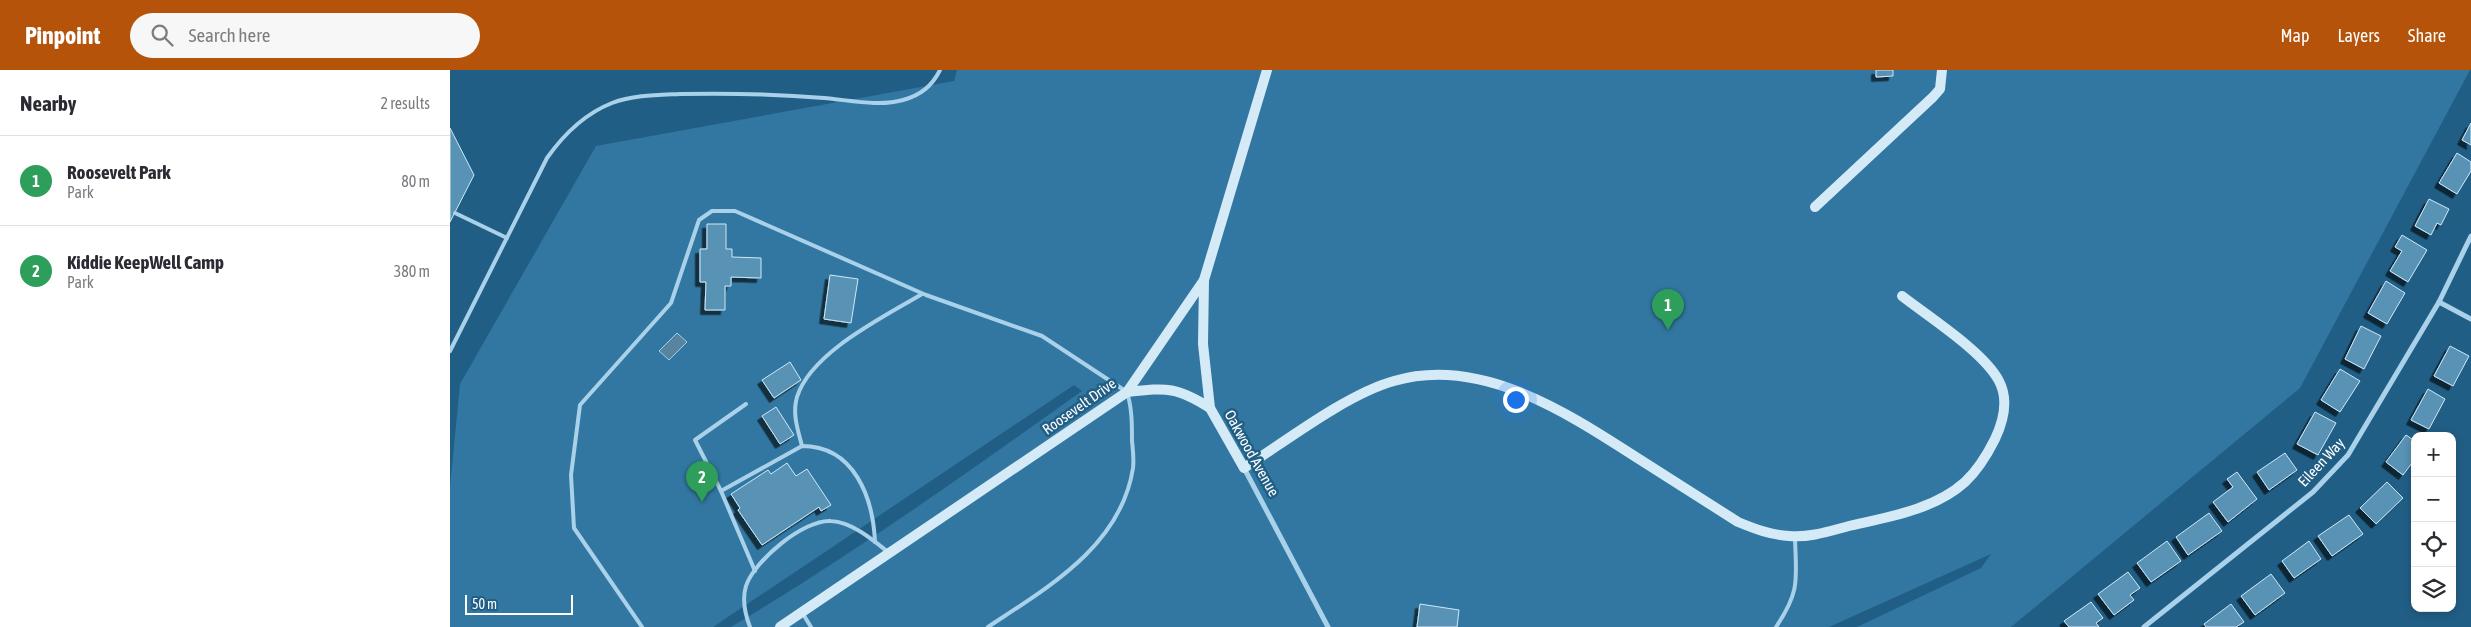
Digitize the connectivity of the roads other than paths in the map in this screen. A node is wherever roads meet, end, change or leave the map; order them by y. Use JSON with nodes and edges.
{"nodes":[{"id":1,"x":940,"y":70,"type":"edge"},
{"id":2,"x":1267,"y":70,"type":"edge"},
{"id":3,"x":1942,"y":70,"type":"edge"},
{"id":4,"x":1815,"y":207,"type":"dead end"},
{"id":5,"x":455,"y":213,"type":"dead end"},
{"id":6,"x":2471,"y":236,"type":"edge"},
{"id":7,"x":507,"y":238,"type":"junction"},
{"id":8,"x":1204,"y":280,"type":"junction"},
{"id":9,"x":922,"y":294,"type":"junction"},
{"id":10,"x":1902,"y":296,"type":"dead end"},
{"id":11,"x":2439,"y":302,"type":"junction"},
{"id":12,"x":2471,"y":319,"type":"edge"},
{"id":13,"x":450,"y":350,"type":"edge"},
{"id":14,"x":1127,"y":392,"type":"junction"},
{"id":15,"x":746,"y":404,"type":"dead end"},
{"id":16,"x":1210,"y":408,"type":"junction"},
{"id":17,"x":802,"y":446,"type":"junction"},
{"id":18,"x":1244,"y":468,"type":"junction"},
{"id":19,"x":721,"y":491,"type":"junction"},
{"id":20,"x":1795,"y":536,"type":"junction"},
{"id":21,"x":875,"y":542,"type":"junction"},
{"id":22,"x":890,"y":554,"type":"junction"},
{"id":23,"x":755,"y":571,"type":"junction"},
{"id":24,"x":802,"y":613,"type":"junction"},
{"id":25,"x":642,"y":627,"type":"edge"},
{"id":26,"x":750,"y":627,"type":"edge"},
{"id":27,"x":780,"y":627,"type":"edge"},
{"id":28,"x":811,"y":627,"type":"edge"},
{"id":29,"x":988,"y":627,"type":"edge"},
{"id":30,"x":1328,"y":627,"type":"edge"},
{"id":31,"x":1776,"y":627,"type":"edge"},
{"id":32,"x":2144,"y":627,"type":"edge"}],
"edges":[{"from":1,"to":7,"type":"lane"},
{"from":2,"to":8,"type":"street","name":"Roosevelt Drive"},
{"from":3,"to":4,"type":"street"},
{"from":5,"to":7,"type":"lane"},
{"from":6,"to":11,"type":"street","name":"Eileen Way"},
{"from":7,"to":13,"type":"lane"},
{"from":8,"to":14,"type":"street","name":"Roosevelt Drive"},
{"from":8,"to":16,"type":"street","name":"Oakwood Avenue"},
{"from":9,"to":14,"type":"lane"},
{"from":9,"to":17,"type":"lane"},
{"from":9,"to":25,"type":"lane"},
{"from":10,"to":20,"type":"street"},
{"from":11,"to":12,"type":"street"},
{"from":11,"to":32,"type":"street","name":"Eileen Way"},
{"from":14,"to":16,"type":"street"},
{"from":14,"to":22,"type":"street","name":"Roosevelt Drive"},
{"from":14,"to":29,"type":"lane"},
{"from":15,"to":19,"type":"lane"},
{"from":16,"to":18,"type":"street","name":"Oakwood Avenue"},
{"from":17,"to":19,"type":"lane"},
{"from":17,"to":21,"type":"lane"},
{"from":18,"to":20,"type":"street"},
{"from":18,"to":30,"type":"street","name":"Oakwood Avenue"},
{"from":19,"to":23,"type":"lane"},
{"from":20,"to":31,"type":"lane"},
{"from":21,"to":22,"type":"lane"},
{"from":21,"to":23,"type":"lane"},
{"from":22,"to":24,"type":"street","name":"Roosevelt Drive"},
{"from":23,"to":26,"type":"lane"},
{"from":24,"to":27,"type":"street","name":"Roosevelt Drive"},
{"from":24,"to":28,"type":"lane"}]}
